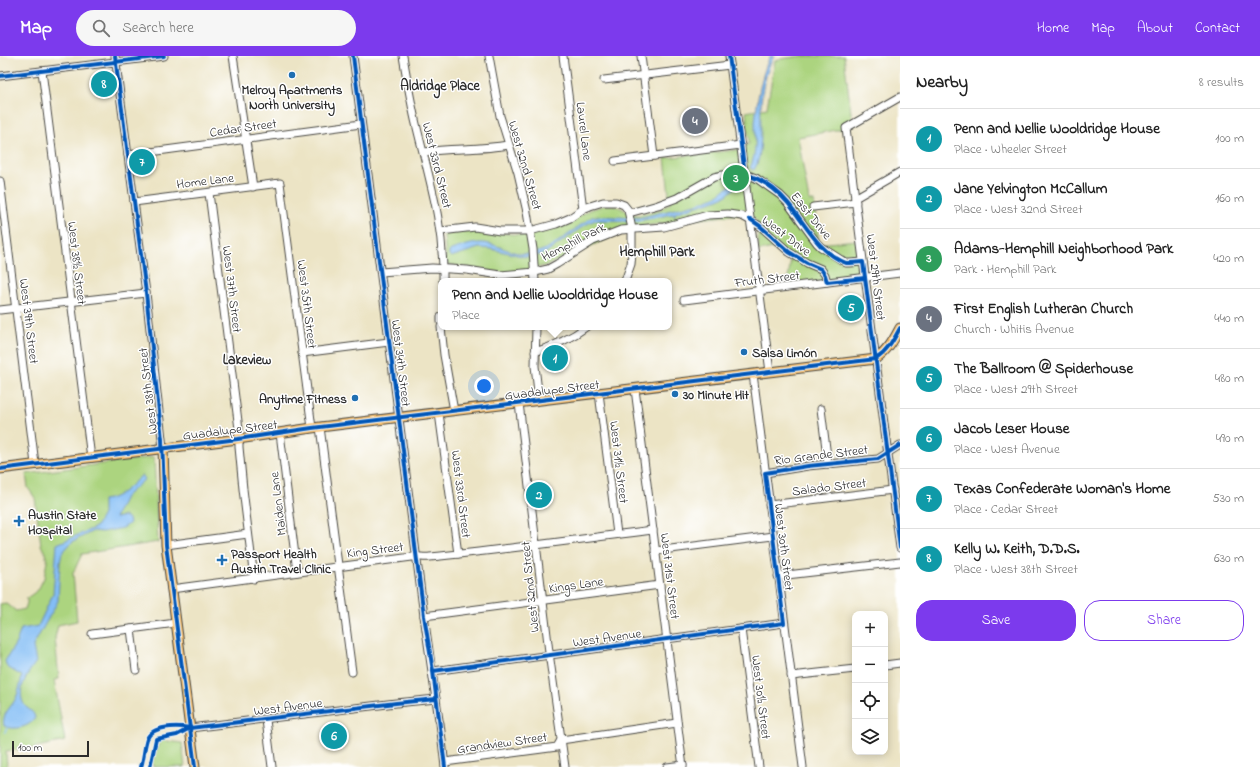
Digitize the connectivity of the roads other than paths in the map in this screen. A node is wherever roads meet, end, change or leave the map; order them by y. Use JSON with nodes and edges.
{"nodes":[{"id":1,"x":164,"y":56,"type":"edge"},
{"id":2,"x":233,"y":56,"type":"edge"},
{"id":3,"x":353,"y":56,"type":"edge"},
{"id":4,"x":403,"y":56,"type":"edge"},
{"id":5,"x":489,"y":56,"type":"edge"},
{"id":6,"x":563,"y":56,"type":"edge"},
{"id":7,"x":641,"y":56,"type":"edge"},
{"id":8,"x":729,"y":56,"type":"edge"},
{"id":9,"x":116,"y":59,"type":"edge"},
{"id":10,"x":730,"y":65,"type":"junction"},
{"id":11,"x":42,"y":71,"type":"junction"},
{"id":12,"x":0,"y":76,"type":"edge"},
{"id":13,"x":644,"y":76,"type":"junction"},
{"id":14,"x":604,"y":80,"type":"dead end"},
{"id":15,"x":900,"y":98,"type":"edge"},
{"id":16,"x":362,"y":124,"type":"junction"},
{"id":17,"x":246,"y":139,"type":"junction"},
{"id":18,"x":508,"y":145,"type":"junction"},
{"id":19,"x":741,"y":145,"type":"junction"},
{"id":20,"x":424,"y":152,"type":"junction"},
{"id":21,"x":128,"y":155,"type":"junction"},
{"id":22,"x":654,"y":156,"type":"junction"},
{"id":23,"x":615,"y":161,"type":"dead end"},
{"id":24,"x":900,"y":172,"type":"edge"},
{"id":25,"x":744,"y":174,"type":"junction"},
{"id":26,"x":0,"y":181,"type":"edge"},
{"id":27,"x":280,"y":183,"type":"joint"},
{"id":28,"x":253,"y":187,"type":"junction"},
{"id":29,"x":209,"y":192,"type":"junction"},
{"id":30,"x":856,"y":200,"type":"junction"},
{"id":31,"x":134,"y":202,"type":"junction"},
{"id":32,"x":813,"y":207,"type":"dead end"},
{"id":33,"x":583,"y":209,"type":"junction"},
{"id":34,"x":750,"y":219,"type":"junction"},
{"id":35,"x":631,"y":220,"type":"junction"},
{"id":36,"x":3,"y":231,"type":"edge"},
{"id":37,"x":441,"y":231,"type":"junction"},
{"id":38,"x":530,"y":231,"type":"junction"},
{"id":39,"x":863,"y":262,"type":"junction"},
{"id":40,"x":443,"y":268,"type":"junction"},
{"id":41,"x":381,"y":272,"type":"junction"},
{"id":42,"x":535,"y":272,"type":"junction"},
{"id":43,"x":900,"y":273,"type":"edge"},
{"id":44,"x":443,"y":278,"type":"edge"},
{"id":45,"x":535,"y":278,"type":"edge"},
{"id":46,"x":626,"y":278,"type":"edge"},
{"id":47,"x":865,"y":278,"type":"junction"},
{"id":48,"x":827,"y":282,"type":"junction"},
{"id":49,"x":760,"y":291,"type":"junction"},
{"id":50,"x":146,"y":293,"type":"junction"},
{"id":51,"x":684,"y":300,"type":"dead end"},
{"id":52,"x":71,"y":302,"type":"junction"},
{"id":53,"x":16,"y":308,"type":"junction"},
{"id":54,"x":0,"y":310,"type":"edge"},
{"id":55,"x":900,"y":328,"type":"edge"},
{"id":56,"x":441,"y":330,"type":"edge"},
{"id":57,"x":536,"y":330,"type":"edge"},
{"id":58,"x":582,"y":330,"type":"edge"},
{"id":59,"x":389,"y":342,"type":"junction"},
{"id":60,"x":302,"y":352,"type":"junction"},
{"id":61,"x":535,"y":352,"type":"junction"},
{"id":62,"x":876,"y":359,"type":"junction"},
{"id":63,"x":770,"y":372,"type":"junction"},
{"id":64,"x":753,"y":374,"type":"junction"},
{"id":65,"x":635,"y":389,"type":"junction"},
{"id":66,"x":599,"y":393,"type":"junction"},
{"id":67,"x":539,"y":400,"type":"junction"},
{"id":68,"x":519,"y":403,"type":"junction"},
{"id":69,"x":821,"y":409,"type":"dead end"},
{"id":70,"x":454,"y":411,"type":"junction"},
{"id":71,"x":439,"y":413,"type":"junction"},
{"id":72,"x":399,"y":418,"type":"junction"},
{"id":73,"x":316,"y":428,"type":"junction"},
{"id":74,"x":280,"y":433,"type":"junction"},
{"id":75,"x":886,"y":434,"type":"junction"},
{"id":76,"x":238,"y":439,"type":"junction"},
{"id":77,"x":900,"y":444,"type":"edge"},
{"id":78,"x":163,"y":448,"type":"junction"},
{"id":79,"x":888,"y":454,"type":"junction"},
{"id":80,"x":91,"y":458,"type":"junction"},
{"id":81,"x":35,"y":464,"type":"junction"},
{"id":82,"x":828,"y":464,"type":"junction"},
{"id":83,"x":0,"y":469,"type":"edge"},
{"id":84,"x":765,"y":473,"type":"junction"},
{"id":85,"x":893,"y":490,"type":"junction"},
{"id":86,"x":769,"y":505,"type":"junction"},
{"id":87,"x":653,"y":530,"type":"junction"},
{"id":88,"x":248,"y":534,"type":"junction"},
{"id":89,"x":618,"y":534,"type":"junction"},
{"id":90,"x":773,"y":536,"type":"junction"},
{"id":91,"x":899,"y":537,"type":"edge"},
{"id":92,"x":166,"y":545,"type":"junction"},
{"id":93,"x":537,"y":545,"type":"junction"},
{"id":94,"x":900,"y":548,"type":"edge"},
{"id":95,"x":655,"y":551,"type":"junction"},
{"id":96,"x":458,"y":554,"type":"junction"},
{"id":97,"x":417,"y":556,"type":"junction"},
{"id":98,"x":900,"y":562,"type":"edge"},
{"id":99,"x":337,"y":566,"type":"junction"},
{"id":100,"x":297,"y":572,"type":"junction"},
{"id":101,"x":778,"y":576,"type":"junction"},
{"id":102,"x":254,"y":579,"type":"junction"},
{"id":103,"x":660,"y":585,"type":"junction"},
{"id":104,"x":171,"y":589,"type":"junction"},
{"id":105,"x":543,"y":600,"type":"junction"},
{"id":106,"x":424,"y":616,"type":"junction"},
{"id":107,"x":176,"y":623,"type":"junction"},
{"id":108,"x":784,"y":623,"type":"junction"},
{"id":109,"x":130,"y":629,"type":"junction"},
{"id":110,"x":741,"y":629,"type":"junction"},
{"id":111,"x":92,"y":634,"type":"dead end"},
{"id":112,"x":666,"y":638,"type":"junction"},
{"id":113,"x":549,"y":655,"type":"junction"},
{"id":114,"x":900,"y":663,"type":"edge"},
{"id":115,"x":888,"y":665,"type":"edge"},
{"id":116,"x":852,"y":669,"type":"edge"},
{"id":117,"x":136,"y":670,"type":"dead end"},
{"id":118,"x":433,"y":671,"type":"junction"},
{"id":119,"x":352,"y":672,"type":"dead end"},
{"id":120,"x":791,"y":676,"type":"junction"},
{"id":121,"x":436,"y":699,"type":"junction"},
{"id":122,"x":266,"y":720,"type":"junction"},
{"id":123,"x":677,"y":723,"type":"junction"},
{"id":124,"x":190,"y":728,"type":"junction"},
{"id":125,"x":561,"y":740,"type":"junction"},
{"id":126,"x":445,"y":765,"type":"edge"},
{"id":127,"x":683,"y":766,"type":"edge"},
{"id":128,"x":194,"y":767,"type":"edge"},
{"id":129,"x":272,"y":767,"type":"edge"},
{"id":130,"x":565,"y":767,"type":"edge"},
{"id":131,"x":667,"y":767,"type":"edge"},
{"id":132,"x":758,"y":767,"type":"edge"},
{"id":133,"x":803,"y":767,"type":"edge"}],
"edges":[{"from":1,"to":9,"type":"street"},
{"from":2,"to":17,"type":"street"},
{"from":3,"to":16,"type":"street","name":"West 34th Street"},
{"from":4,"to":20,"type":"street","name":"West 33rd Street"},
{"from":5,"to":18,"type":"street","name":"West 32nd Street"},
{"from":6,"to":33,"type":"street","name":"Laurel Lane"},
{"from":7,"to":13,"type":"street"},
{"from":8,"to":10,"type":"street"},
{"from":9,"to":11,"type":"street"},
{"from":9,"to":21,"type":"street","name":"West 38th Street"},
{"from":10,"to":13,"type":"street"},
{"from":10,"to":19,"type":"street"},
{"from":11,"to":12,"type":"street"},
{"from":11,"to":52,"type":"street","name":"West 38½ Street"},
{"from":13,"to":14,"type":"street"},
{"from":13,"to":22,"type":"street"},
{"from":15,"to":30,"type":"street","name":"West 29th Street"},
{"from":16,"to":17,"type":"street","name":"Cedar Street"},
{"from":16,"to":41,"type":"street","name":"West 34th Street"},
{"from":17,"to":21,"type":"street","name":"Cedar Street"},
{"from":17,"to":28,"type":"street"},
{"from":18,"to":20,"type":"street"},
{"from":18,"to":38,"type":"street","name":"West 32nd Street"},
{"from":19,"to":22,"type":"street"},
{"from":19,"to":25,"type":"street"},
{"from":20,"to":37,"type":"street","name":"West 33rd Street"},
{"from":21,"to":31,"type":"street","name":"West 38th Street"},
{"from":22,"to":23,"type":"street"},
{"from":24,"to":30,"type":"street"},
{"from":25,"to":34,"type":"street"},
{"from":25,"to":35,"type":"street","name":"Hemphill Park"},
{"from":25,"to":39,"type":"street","name":"East Drive"},
{"from":26,"to":36,"type":"street","name":"West 39th Street"},
{"from":27,"to":28,"type":"street","name":"Home Lane"},
{"from":27,"to":60,"type":"street","name":"West 35th Street"},
{"from":28,"to":29,"type":"street","name":"Home Lane"},
{"from":29,"to":31,"type":"street","name":"Home Lane"},
{"from":29,"to":76,"type":"street","name":"West 37th Street"},
{"from":30,"to":32,"type":"street"},
{"from":30,"to":39,"type":"street","name":"West 29th Street"},
{"from":31,"to":50,"type":"street","name":"West 38th Street"},
{"from":33,"to":35,"type":"street","name":"Hemphill Park"},
{"from":33,"to":38,"type":"street","name":"Hemphill Park"},
{"from":34,"to":35,"type":"street","name":"Hemphill Park"},
{"from":34,"to":48,"type":"street","name":"West Drive"},
{"from":34,"to":49,"type":"street"},
{"from":35,"to":42,"type":"street","name":"Hemphill Park"},
{"from":35,"to":46,"type":"street"},
{"from":36,"to":53,"type":"street","name":"West 39th Street"},
{"from":37,"to":38,"type":"street","name":"Hemphill Park"},
{"from":37,"to":40,"type":"street","name":"West 33rd Street"},
{"from":38,"to":42,"type":"street","name":"West 32nd Street"},
{"from":39,"to":47,"type":"street","name":"West 29th Street"},
{"from":40,"to":41,"type":"street","name":"Hemphill Park"},
{"from":40,"to":42,"type":"street","name":"Hemphill Park"},
{"from":40,"to":44,"type":"street","name":"West 33rd Street"},
{"from":41,"to":59,"type":"street","name":"West 34th Street"},
{"from":42,"to":45,"type":"street","name":"West 32nd Street"},
{"from":43,"to":47,"type":"street","name":"Fruth Street"},
{"from":47,"to":48,"type":"street","name":"Fruth Street"},
{"from":47,"to":62,"type":"street","name":"West 29th Street"},
{"from":48,"to":49,"type":"street","name":"Fruth Street"},
{"from":49,"to":51,"type":"street","name":"Fruth Street"},
{"from":49,"to":63,"type":"street"},
{"from":50,"to":52,"type":"street"},
{"from":50,"to":78,"type":"street","name":"West 38th Street"},
{"from":52,"to":53,"type":"street"},
{"from":52,"to":80,"type":"street","name":"West 38½ Street"},
{"from":53,"to":54,"type":"street"},
{"from":53,"to":81,"type":"street","name":"West 39th Street"},
{"from":55,"to":62,"type":"main road"},
{"from":56,"to":70,"type":"street"},
{"from":57,"to":61,"type":"street"},
{"from":58,"to":61,"type":"street"},
{"from":59,"to":60,"type":"street"},
{"from":59,"to":72,"type":"street","name":"West 34th Street"},
{"from":60,"to":73,"type":"street","name":"West 35th Street"},
{"from":61,"to":67,"type":"street"},
{"from":62,"to":63,"type":"main road","name":"Guadalupe Street"},
{"from":62,"to":75,"type":"street","name":"West 29th Street"},
{"from":63,"to":64,"type":"main road","name":"Guadalupe Street"},
{"from":64,"to":65,"type":"main road","name":"Guadalupe Street"},
{"from":64,"to":84,"type":"street","name":"West 30th Street"},
{"from":65,"to":66,"type":"main road","name":"Guadalupe Street"},
{"from":65,"to":87,"type":"street","name":"West 31st Street"},
{"from":66,"to":67,"type":"main road","name":"Guadalupe Street"},
{"from":66,"to":89,"type":"street","name":"West 31½ Street"},
{"from":67,"to":68,"type":"main road","name":"Guadalupe Street"},
{"from":68,"to":70,"type":"main road","name":"Guadalupe Street"},
{"from":68,"to":93,"type":"street","name":"West 32nd Street"},
{"from":69,"to":82,"type":"street"},
{"from":70,"to":71,"type":"main road","name":"Guadalupe Street"},
{"from":71,"to":72,"type":"main road","name":"Guadalupe Street"},
{"from":71,"to":96,"type":"street","name":"West 33rd Street"},
{"from":72,"to":73,"type":"main road","name":"Guadalupe Street"},
{"from":72,"to":97,"type":"street","name":"West 34th Street"},
{"from":73,"to":74,"type":"main road","name":"Guadalupe Street"},
{"from":73,"to":99,"type":"street","name":"West 35th Street"},
{"from":74,"to":76,"type":"main road","name":"Guadalupe Street"},
{"from":74,"to":100,"type":"street","name":"Maiden Lane"},
{"from":75,"to":77,"type":"street"},
{"from":75,"to":79,"type":"street","name":"West 29th Street"},
{"from":76,"to":78,"type":"main road","name":"Guadalupe Street"},
{"from":76,"to":88,"type":"street","name":"West 37th Street"},
{"from":77,"to":79,"type":"street","name":"Rio Grande Street"},
{"from":78,"to":80,"type":"main road","name":"Guadalupe Street"},
{"from":78,"to":92,"type":"main road","name":"West 38th Street"},
{"from":79,"to":82,"type":"street","name":"Rio Grande Street"},
{"from":79,"to":85,"type":"street","name":"West 29th Street"},
{"from":80,"to":81,"type":"main road","name":"Guadalupe Street"},
{"from":81,"to":83,"type":"main road","name":"Guadalupe Street"},
{"from":82,"to":84,"type":"street","name":"Rio Grande Street"},
{"from":84,"to":86,"type":"street","name":"West 30th Street"},
{"from":85,"to":86,"type":"street","name":"Salado Street"},
{"from":85,"to":91,"type":"street","name":"West 29th Street"},
{"from":86,"to":90,"type":"street","name":"West 30th Street"},
{"from":87,"to":89,"type":"street","name":"King Street"},
{"from":87,"to":95,"type":"street","name":"West 31st Street"},
{"from":88,"to":92,"type":"street"},
{"from":88,"to":102,"type":"street","name":"West 37th Street"},
{"from":89,"to":93,"type":"street","name":"King Street"},
{"from":90,"to":95,"type":"street"},
{"from":90,"to":101,"type":"street","name":"West 30th Street"},
{"from":91,"to":94,"type":"street","name":"West 29th Street"},
{"from":92,"to":104,"type":"main road","name":"West 38th Street"},
{"from":93,"to":96,"type":"street","name":"King Street"},
{"from":93,"to":105,"type":"street","name":"West 32nd Street"},
{"from":95,"to":103,"type":"street","name":"West 31st Street"},
{"from":96,"to":97,"type":"street","name":"King Street"},
{"from":97,"to":99,"type":"street","name":"King Street"},
{"from":97,"to":106,"type":"street","name":"West 34th Street"},
{"from":98,"to":101,"type":"street"},
{"from":99,"to":100,"type":"street","name":"King Street"},
{"from":99,"to":119,"type":"street","name":"West 35th Street"},
{"from":100,"to":102,"type":"street","name":"King Street"},
{"from":101,"to":108,"type":"street","name":"West 30th Street"},
{"from":102,"to":104,"type":"street","name":"King Street"},
{"from":103,"to":105,"type":"street","name":"Kings Lane"},
{"from":103,"to":112,"type":"street","name":"West 31st Street"},
{"from":104,"to":107,"type":"main road","name":"West 38th Street"},
{"from":105,"to":106,"type":"street","name":"Kings Lane"},
{"from":105,"to":113,"type":"street","name":"West 32nd Street"},
{"from":106,"to":118,"type":"street","name":"West 34th Street"},
{"from":107,"to":109,"type":"street"},
{"from":107,"to":124,"type":"main road","name":"West 38th Street"},
{"from":108,"to":110,"type":"street","name":"West Avenue"},
{"from":108,"to":120,"type":"street","name":"West 30th Street"},
{"from":109,"to":111,"type":"street"},
{"from":109,"to":117,"type":"street"},
{"from":110,"to":112,"type":"street","name":"West Avenue"},
{"from":110,"to":132,"type":"street","name":"West 30½ Street"},
{"from":112,"to":113,"type":"street","name":"West Avenue"},
{"from":112,"to":123,"type":"street","name":"West 31st Street"},
{"from":113,"to":118,"type":"street","name":"West Avenue"},
{"from":113,"to":125,"type":"street","name":"West 32nd Street"},
{"from":114,"to":115,"type":"street"},
{"from":116,"to":120,"type":"street"},
{"from":118,"to":121,"type":"street","name":"West 34th Street"},
{"from":120,"to":133,"type":"street","name":"West 30th Street"},
{"from":121,"to":122,"type":"street","name":"West Avenue"},
{"from":121,"to":126,"type":"street","name":"West 34th Street"},
{"from":122,"to":124,"type":"street","name":"West Avenue"},
{"from":122,"to":129,"type":"street"},
{"from":123,"to":125,"type":"street","name":"Grandview Street"},
{"from":123,"to":127,"type":"street","name":"West 31st Street"},
{"from":124,"to":128,"type":"main road","name":"West 38th Street"},
{"from":125,"to":126,"type":"street","name":"Grandview Street"},
{"from":125,"to":130,"type":"street","name":"West 32nd Street"},
{"from":127,"to":131,"type":"street"}]}
